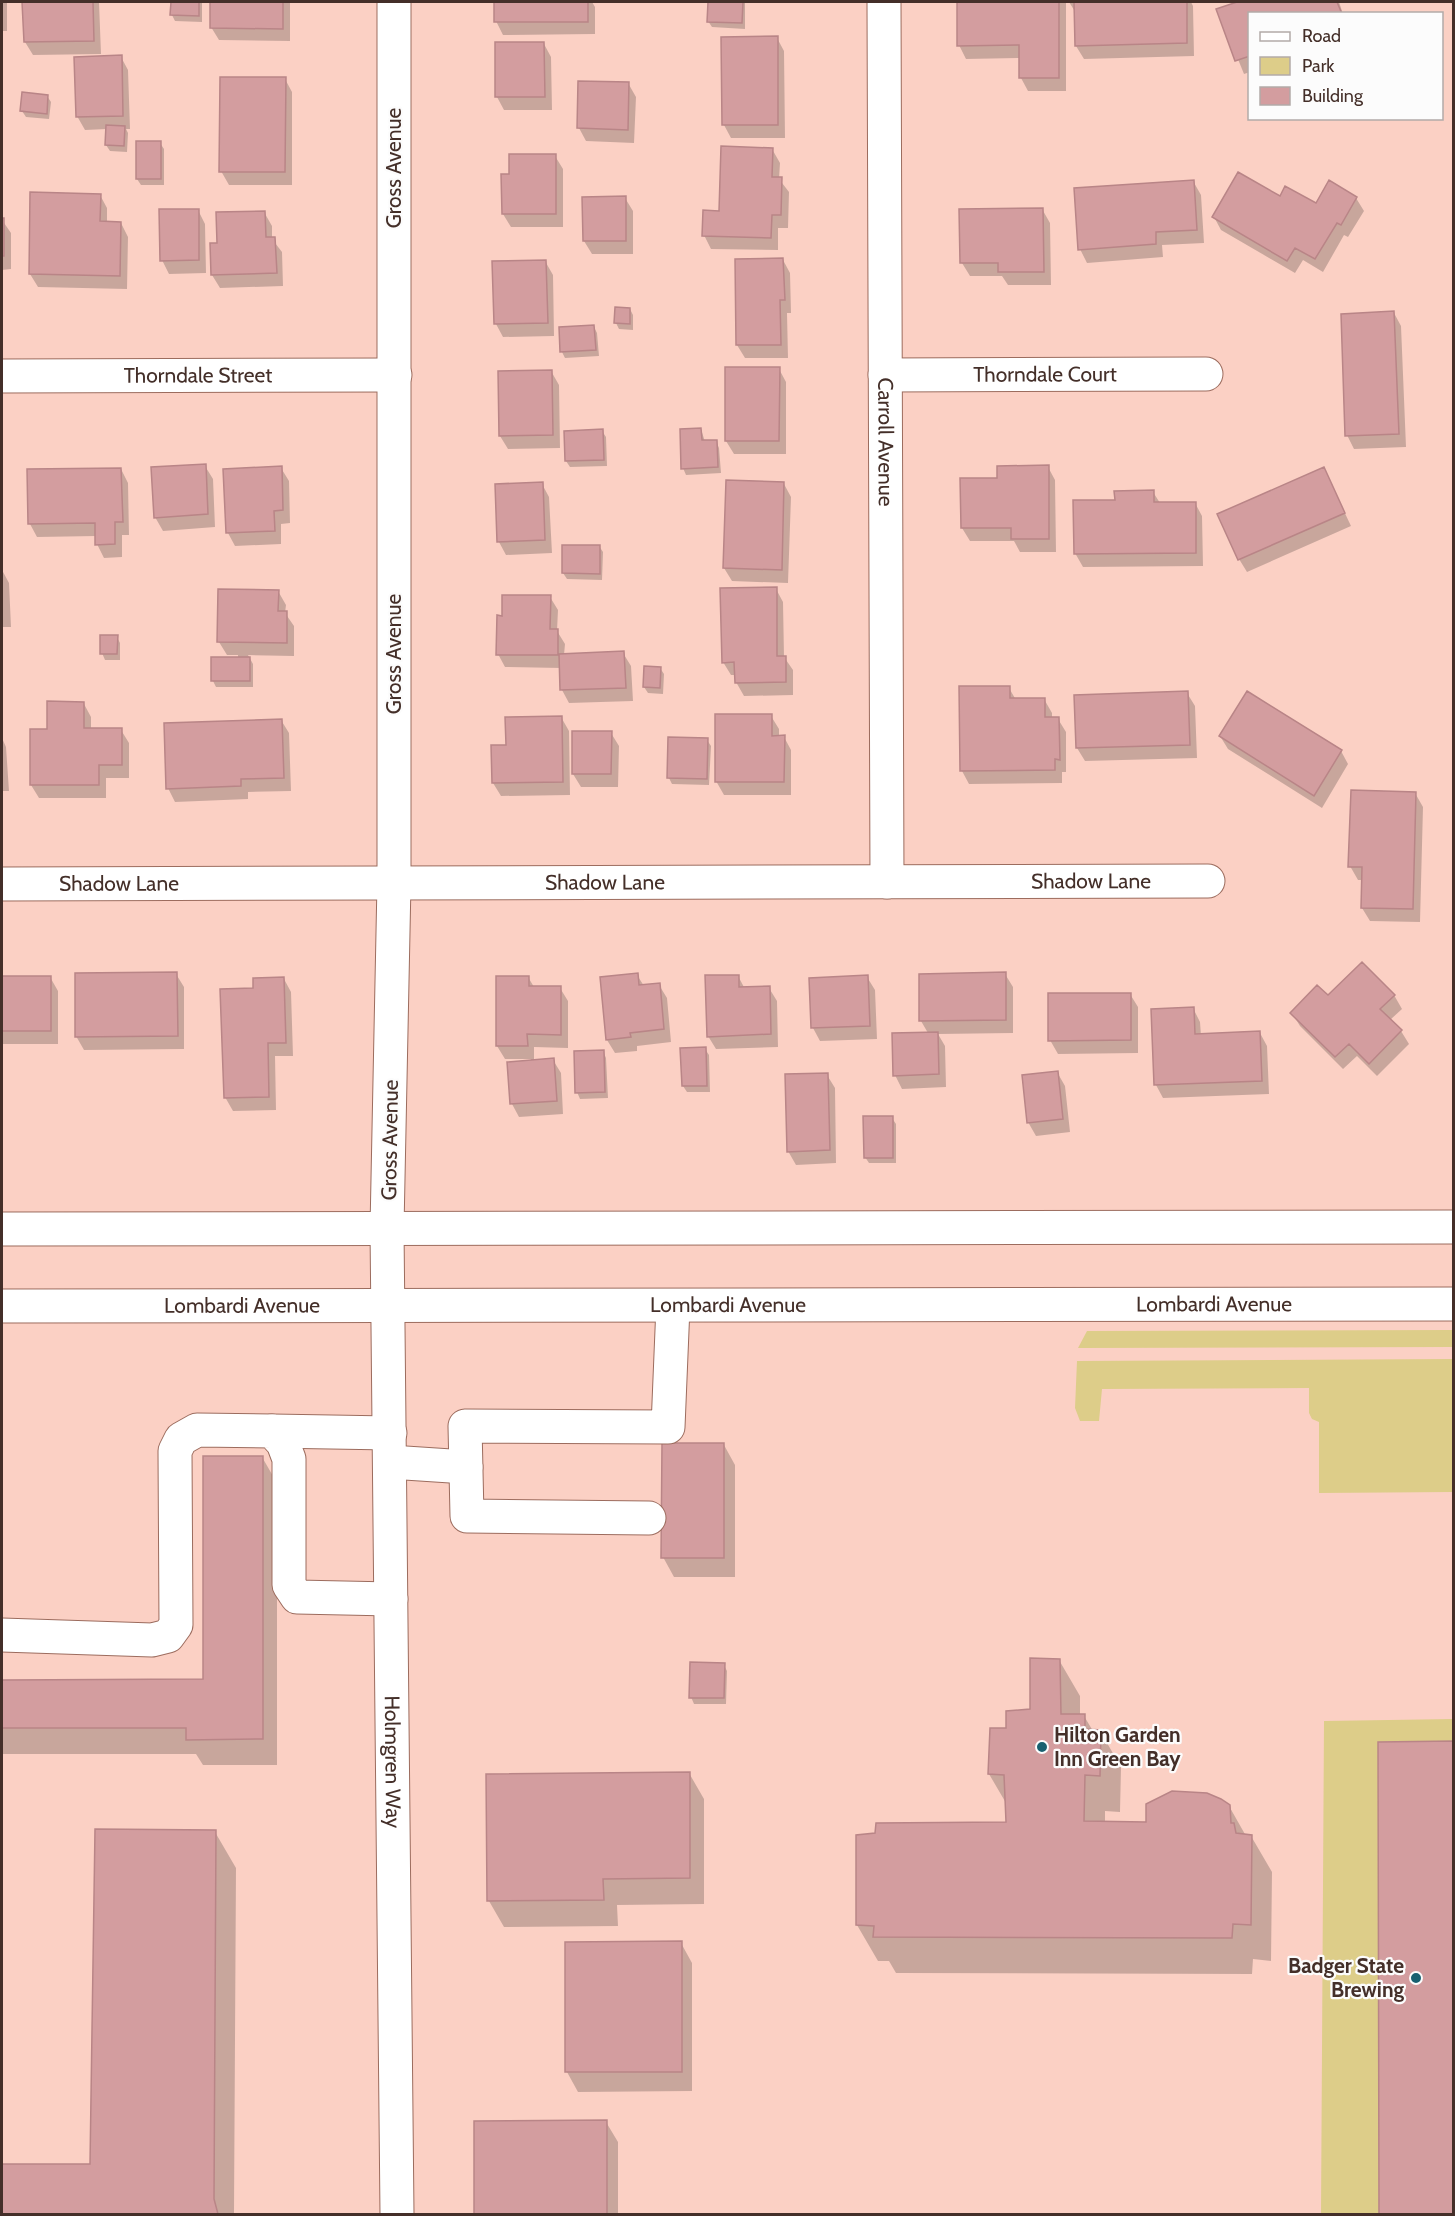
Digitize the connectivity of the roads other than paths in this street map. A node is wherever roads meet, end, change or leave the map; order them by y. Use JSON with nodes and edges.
{"nodes":[{"id":1,"x":394,"y":2,"type":"edge"},
{"id":2,"x":884,"y":2,"type":"edge"},
{"id":3,"x":1206,"y":374,"type":"dead end"},
{"id":4,"x":394,"y":375,"type":"junction"},
{"id":5,"x":885,"y":375,"type":"junction"},
{"id":6,"x":2,"y":376,"type":"edge"},
{"id":7,"x":1208,"y":881,"type":"dead end"},
{"id":8,"x":887,"y":882,"type":"junction"},
{"id":9,"x":394,"y":883,"type":"junction"},
{"id":10,"x":2,"y":884,"type":"edge"},
{"id":11,"x":1454,"y":1227,"type":"edge"},
{"id":12,"x":387,"y":1228,"type":"junction"},
{"id":13,"x":2,"y":1229,"type":"edge"},
{"id":14,"x":1454,"y":1304,"type":"edge"},
{"id":15,"x":2,"y":1306,"type":"edge"},
{"id":16,"x":673,"y":1306,"type":"junction"},
{"id":17,"x":388,"y":1307,"type":"junction"},
{"id":18,"x":272,"y":1431,"type":"junction"},
{"id":19,"x":390,"y":1448,"type":"junction"},
{"id":20,"x":466,"y":1467,"type":"junction"},
{"id":21,"x":649,"y":1518,"type":"dead end"},
{"id":22,"x":391,"y":1599,"type":"junction"},
{"id":23,"x":2,"y":1635,"type":"edge"},
{"id":24,"x":397,"y":2214,"type":"edge"}],
"edges":[{"from":1,"to":4,"type":"street","name":"Gross Avenue"},
{"from":2,"to":5,"type":"street","name":"Carroll Avenue"},
{"from":3,"to":5,"type":"street","name":"Thorndale Court"},
{"from":4,"to":6,"type":"street","name":"Thorndale Street"},
{"from":4,"to":9,"type":"street","name":"Gross Avenue"},
{"from":5,"to":8,"type":"street","name":"Carroll Avenue"},
{"from":7,"to":8,"type":"street","name":"Shadow Lane"},
{"from":8,"to":9,"type":"street","name":"Shadow Lane"},
{"from":9,"to":10,"type":"street","name":"Shadow Lane"},
{"from":9,"to":12,"type":"street","name":"Gross Avenue"},
{"from":11,"to":12,"type":"street"},
{"from":12,"to":13,"type":"street"},
{"from":12,"to":17,"type":"street","name":"Gross Avenue"},
{"from":14,"to":16,"type":"street","name":"Lombardi Avenue"},
{"from":15,"to":17,"type":"street","name":"Lombardi Avenue"},
{"from":16,"to":17,"type":"street","name":"Lombardi Avenue"},
{"from":16,"to":20,"type":"street"},
{"from":17,"to":19,"type":"street","name":"Holmgren Way"},
{"from":18,"to":19,"type":"street"},
{"from":18,"to":22,"type":"street"},
{"from":18,"to":23,"type":"street"},
{"from":19,"to":20,"type":"street"},
{"from":19,"to":22,"type":"street","name":"Holmgren Way"},
{"from":20,"to":21,"type":"street"},
{"from":22,"to":24,"type":"street","name":"Holmgren Way"}]}
